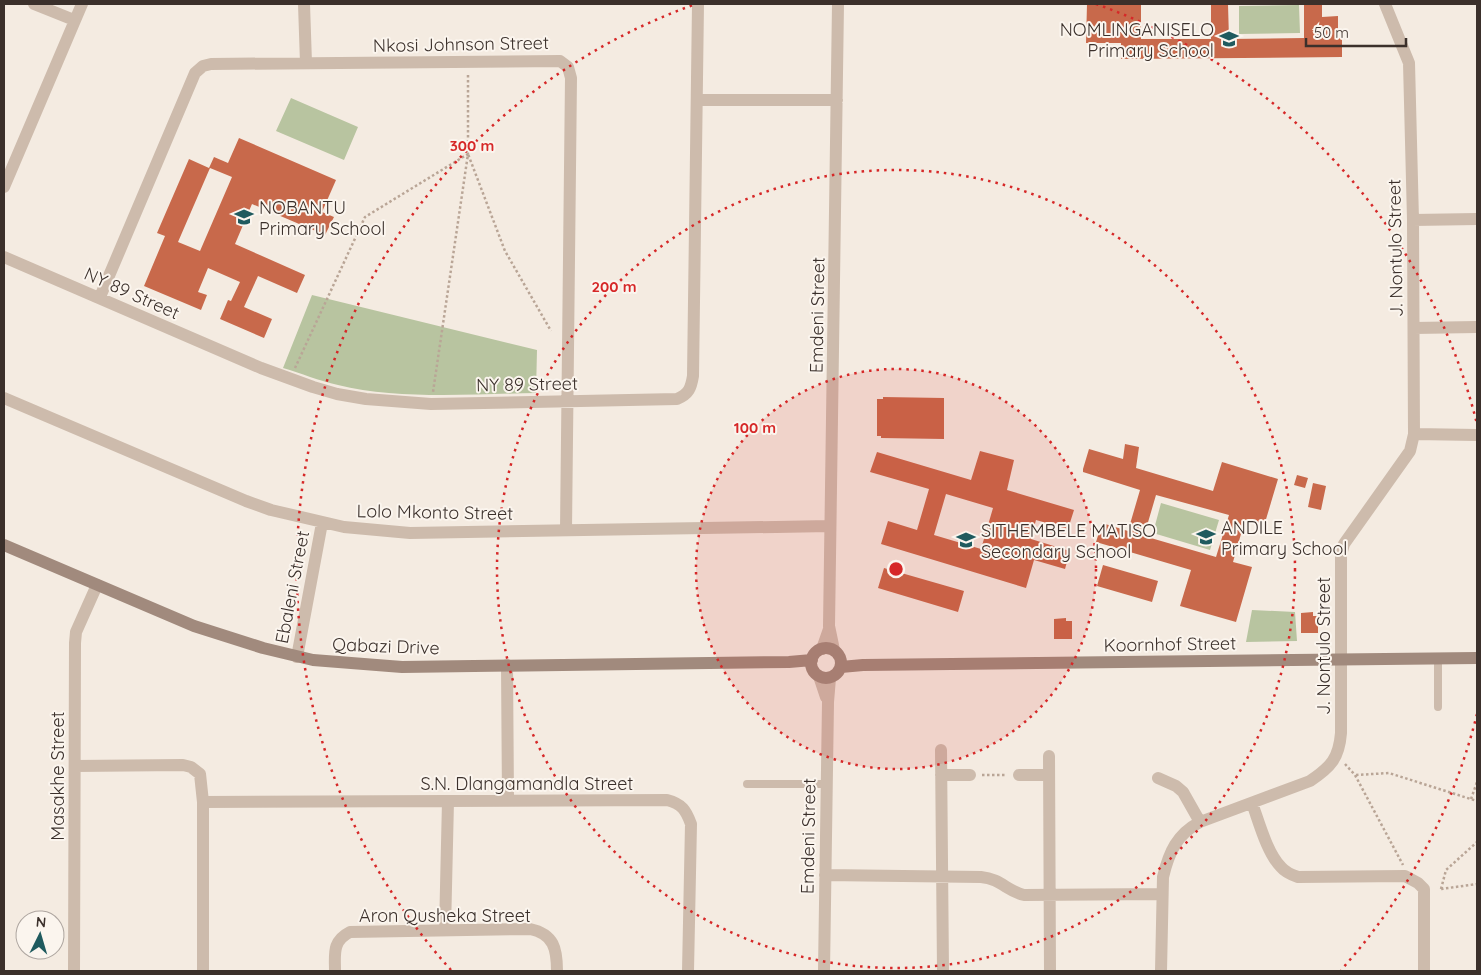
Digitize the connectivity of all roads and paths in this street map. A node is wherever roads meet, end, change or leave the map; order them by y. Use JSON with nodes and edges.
{"nodes":[{"id":1,"x":34,"y":4,"type":"edge"},
{"id":2,"x":82,"y":4,"type":"edge"},
{"id":3,"x":304,"y":4,"type":"edge"},
{"id":4,"x":698,"y":4,"type":"edge"},
{"id":5,"x":838,"y":4,"type":"edge"},
{"id":6,"x":1385,"y":4,"type":"edge"},
{"id":7,"x":74,"y":20,"type":"junction"},
{"id":8,"x":468,"y":61,"type":"junction"},
{"id":9,"x":306,"y":63,"type":"junction"},
{"id":10,"x":696,"y":100,"type":"junction"},
{"id":11,"x":837,"y":100,"type":"junction"},
{"id":12,"x":468,"y":154,"type":"junction"},
{"id":13,"x":4,"y":187,"type":"edge"},
{"id":14,"x":1477,"y":219,"type":"edge"},
{"id":15,"x":1413,"y":220,"type":"junction"},
{"id":16,"x":4,"y":257,"type":"edge"},
{"id":17,"x":100,"y":297,"type":"junction"},
{"id":18,"x":1477,"y":327,"type":"edge"},
{"id":19,"x":1414,"y":328,"type":"junction"},
{"id":20,"x":551,"y":331,"type":"dead end"},
{"id":21,"x":290,"y":379,"type":"junction"},
{"id":22,"x":4,"y":398,"type":"edge"},
{"id":23,"x":568,"y":401,"type":"junction"},
{"id":24,"x":431,"y":404,"type":"junction"},
{"id":25,"x":1414,"y":434,"type":"junction"},
{"id":26,"x":1477,"y":435,"type":"edge"},
{"id":27,"x":322,"y":523,"type":"junction"},
{"id":28,"x":830,"y":526,"type":"junction"},
{"id":29,"x":566,"y":530,"type":"junction"},
{"id":30,"x":4,"y":545,"type":"edge"},
{"id":31,"x":97,"y":585,"type":"junction"},
{"id":32,"x":834,"y":656,"type":"junction"},
{"id":33,"x":296,"y":657,"type":"junction"},
{"id":34,"x":1477,"y":658,"type":"edge"},
{"id":35,"x":1438,"y":659,"type":"junction"},
{"id":36,"x":1341,"y":660,"type":"junction"},
{"id":37,"x":507,"y":665,"type":"junction"},
{"id":38,"x":818,"y":670,"type":"junction"},
{"id":39,"x":1438,"y":706,"type":"dead end"},
{"id":40,"x":941,"y":750,"type":"dead end"},
{"id":41,"x":1048,"y":756,"type":"dead end"},
{"id":42,"x":1337,"y":756,"type":"junction"},
{"id":43,"x":75,"y":766,"type":"junction"},
{"id":44,"x":941,"y":775,"type":"junction"},
{"id":45,"x":970,"y":775,"type":"joint"},
{"id":46,"x":1019,"y":775,"type":"joint"},
{"id":47,"x":1049,"y":775,"type":"junction"},
{"id":48,"x":1356,"y":775,"type":"junction"},
{"id":49,"x":1158,"y":778,"type":"dead end"},
{"id":50,"x":1477,"y":782,"type":"edge"},
{"id":51,"x":747,"y":784,"type":"dead end"},
{"id":52,"x":826,"y":784,"type":"junction"},
{"id":53,"x":1471,"y":799,"type":"junction"},
{"id":54,"x":508,"y":800,"type":"junction"},
{"id":55,"x":448,"y":801,"type":"junction"},
{"id":56,"x":1477,"y":801,"type":"edge"},
{"id":57,"x":203,"y":802,"type":"junction"},
{"id":58,"x":1252,"y":803,"type":"junction"},
{"id":59,"x":1200,"y":822,"type":"junction"},
{"id":60,"x":1477,"y":842,"type":"edge"},
{"id":61,"x":825,"y":875,"type":"junction"},
{"id":62,"x":1405,"y":876,"type":"junction"},
{"id":63,"x":942,"y":877,"type":"junction"},
{"id":64,"x":1477,"y":884,"type":"edge"},
{"id":65,"x":1161,"y":894,"type":"junction"},
{"id":66,"x":1050,"y":895,"type":"junction"},
{"id":67,"x":445,"y":930,"type":"junction"},
{"id":68,"x":74,"y":971,"type":"edge"},
{"id":69,"x":203,"y":971,"type":"edge"},
{"id":70,"x":335,"y":971,"type":"edge"},
{"id":71,"x":557,"y":971,"type":"edge"},
{"id":72,"x":688,"y":971,"type":"edge"},
{"id":73,"x":824,"y":971,"type":"edge"},
{"id":74,"x":943,"y":971,"type":"edge"},
{"id":75,"x":1050,"y":971,"type":"edge"},
{"id":76,"x":1161,"y":971,"type":"edge"},
{"id":77,"x":1424,"y":971,"type":"edge"}],
"edges":[{"from":1,"to":7,"type":"street"},
{"from":2,"to":7,"type":"street"},
{"from":3,"to":9,"type":"street"},
{"from":4,"to":10,"type":"street","name":"NY 89 Street"},
{"from":5,"to":11,"type":"street","name":"Emdeni Street"},
{"from":6,"to":15,"type":"street","name":"J. Nontulo Street"},
{"from":7,"to":13,"type":"street"},
{"from":8,"to":9,"type":"street","name":"Nkosi Johnson Street"},
{"from":8,"to":12,"type":"path"},
{"from":8,"to":23,"type":"street","name":"Nkosi Johnson Street"},
{"from":9,"to":17,"type":"street","name":"Nkosi Johnson Street"},
{"from":10,"to":11,"type":"street"},
{"from":10,"to":23,"type":"street","name":"NY 89 Street"},
{"from":11,"to":28,"type":"street","name":"Emdeni Street"},
{"from":12,"to":20,"type":"path"},
{"from":12,"to":21,"type":"path"},
{"from":12,"to":24,"type":"path"},
{"from":14,"to":15,"type":"street"},
{"from":15,"to":19,"type":"street","name":"J. Nontulo Street"},
{"from":16,"to":17,"type":"street","name":"NY 89 Street"},
{"from":17,"to":21,"type":"street","name":"NY 89 Street"},
{"from":18,"to":19,"type":"street"},
{"from":19,"to":25,"type":"street","name":"J. Nontulo Street"},
{"from":21,"to":24,"type":"street","name":"NY 89 Street"},
{"from":22,"to":27,"type":"street","name":"Lolo Mkonto Street"},
{"from":23,"to":24,"type":"street","name":"NY 89 Street"},
{"from":23,"to":29,"type":"street","name":"Nkosi Johnson Street"},
{"from":25,"to":26,"type":"street"},
{"from":25,"to":36,"type":"street","name":"J. Nontulo Street"},
{"from":27,"to":29,"type":"street","name":"Lolo Mkonto Street"},
{"from":27,"to":33,"type":"street","name":"Ebaleni Street"},
{"from":28,"to":29,"type":"street","name":"Lolo Mkonto Street"},
{"from":28,"to":32,"type":"street","name":"Emdeni Street"},
{"from":30,"to":31,"type":"street","name":"Qabazi Drive"},
{"from":31,"to":33,"type":"street","name":"Qabazi Drive"},
{"from":31,"to":43,"type":"street","name":"Masakhe Street"},
{"from":32,"to":36,"type":"street","name":"Koornhof Street"},
{"from":32,"to":38,"type":"street"},
{"from":32,"to":38,"type":"street"},
{"from":33,"to":37,"type":"street","name":"Qabazi Drive"},
{"from":34,"to":35,"type":"street","name":"Koornhof Street"},
{"from":35,"to":36,"type":"street","name":"Koornhof Street"},
{"from":35,"to":39,"type":"lane"},
{"from":36,"to":42,"type":"street","name":"J. Nontulo Street"},
{"from":37,"to":38,"type":"street","name":"Qabazi Drive"},
{"from":37,"to":54,"type":"street"},
{"from":38,"to":52,"type":"street","name":"Emdeni Street"},
{"from":40,"to":44,"type":"street"},
{"from":41,"to":47,"type":"street"},
{"from":42,"to":48,"type":"path"},
{"from":42,"to":58,"type":"street"},
{"from":43,"to":57,"type":"street"},
{"from":43,"to":68,"type":"street","name":"Masakhe Street"},
{"from":44,"to":45,"type":"street"},
{"from":44,"to":63,"type":"street"},
{"from":45,"to":46,"type":"path"},
{"from":46,"to":47,"type":"street"},
{"from":47,"to":66,"type":"street"},
{"from":48,"to":53,"type":"path"},
{"from":48,"to":62,"type":"path"},
{"from":49,"to":59,"type":"street"},
{"from":50,"to":53,"type":"path"},
{"from":51,"to":52,"type":"lane"},
{"from":52,"to":61,"type":"street","name":"Emdeni Street"},
{"from":53,"to":56,"type":"path"},
{"from":54,"to":55,"type":"street","name":"S.N. Dlangamandla Street"},
{"from":54,"to":72,"type":"street","name":"S.N. Dlangamandla Street"},
{"from":55,"to":57,"type":"street","name":"S.N. Dlangamandla Street"},
{"from":55,"to":67,"type":"street"},
{"from":57,"to":69,"type":"street"},
{"from":58,"to":59,"type":"street"},
{"from":58,"to":62,"type":"street"},
{"from":59,"to":65,"type":"street"},
{"from":60,"to":64,"type":"path"},
{"from":61,"to":63,"type":"street"},
{"from":61,"to":73,"type":"street","name":"Emdeni Street"},
{"from":62,"to":77,"type":"street"},
{"from":63,"to":66,"type":"street"},
{"from":63,"to":74,"type":"street"},
{"from":65,"to":66,"type":"street"},
{"from":65,"to":76,"type":"street"},
{"from":66,"to":75,"type":"street"},
{"from":67,"to":70,"type":"street","name":"Aron Qusheka Street"},
{"from":67,"to":71,"type":"street","name":"Aron Qusheka Street"}]}
